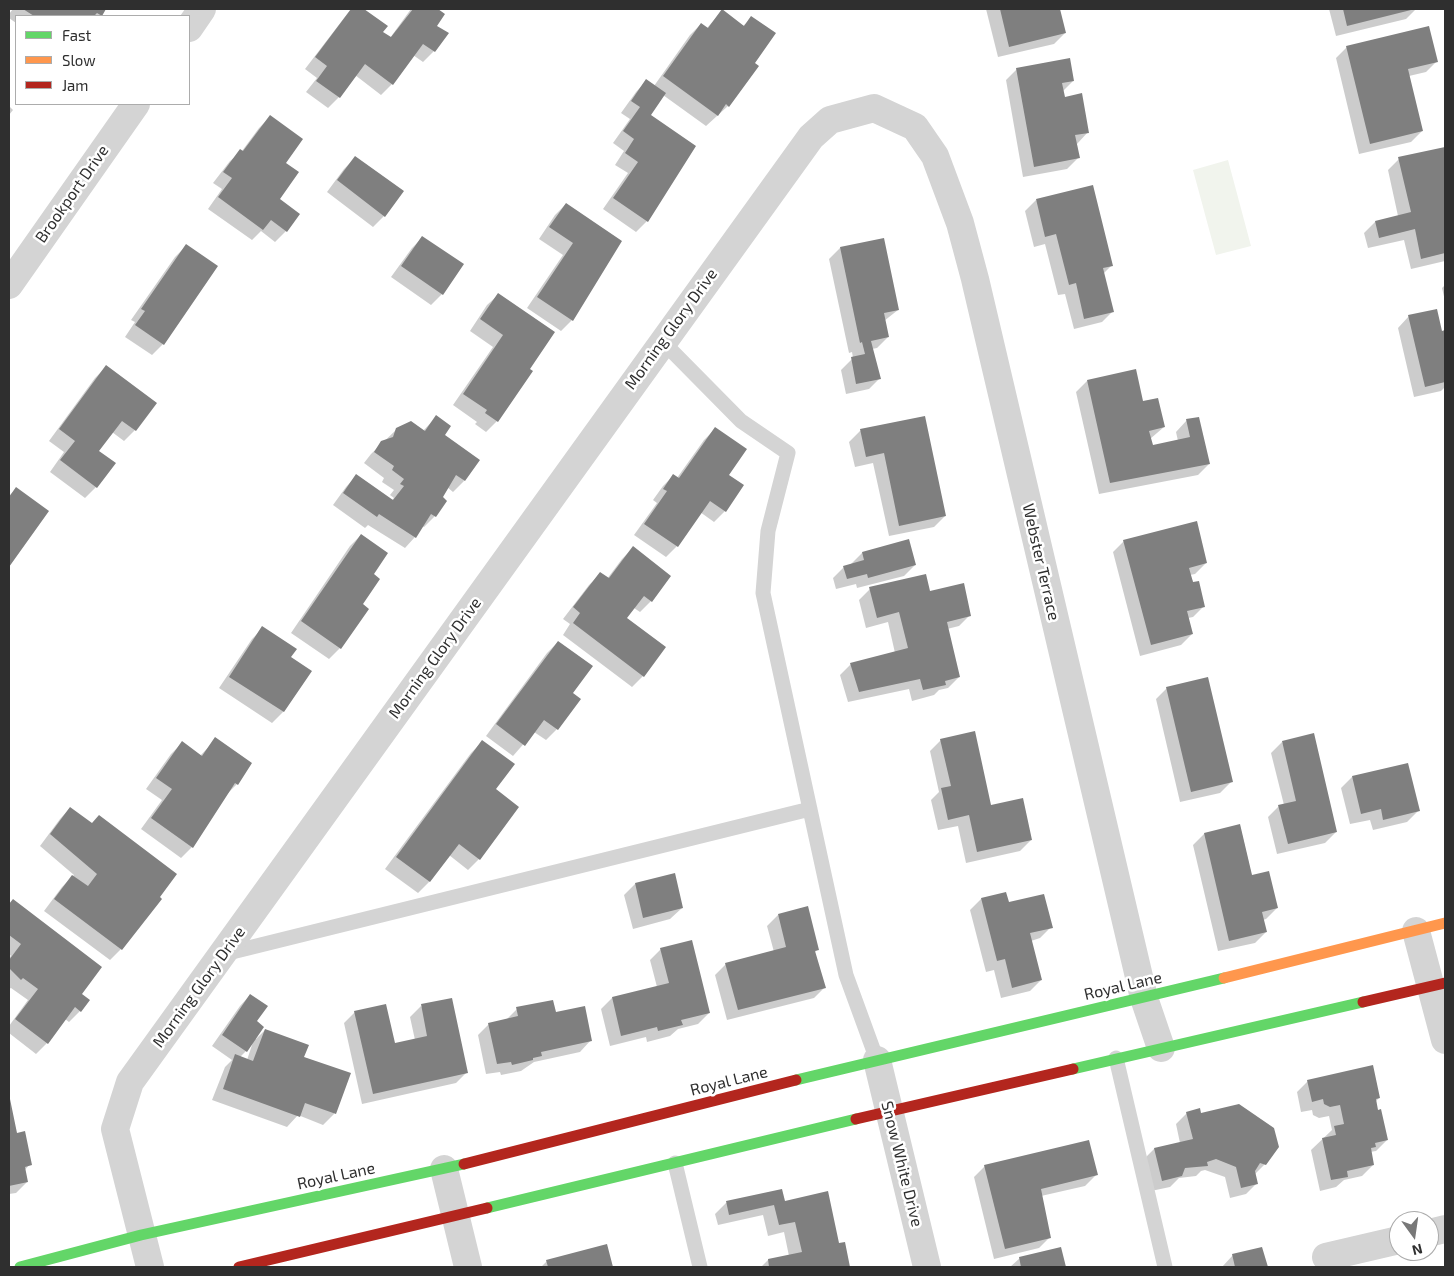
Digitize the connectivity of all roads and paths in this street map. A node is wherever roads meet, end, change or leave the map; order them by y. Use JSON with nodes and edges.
{"nodes":[{"id":1,"x":202,"y":9,"type":"edge"},
{"id":2,"x":190,"y":27,"type":"edge"},
{"id":3,"x":135,"y":105,"type":"edge"},
{"id":4,"x":874,"y":108,"type":"joint"},
{"id":5,"x":9,"y":285,"type":"edge"},
{"id":6,"x":662,"y":341,"type":"junction"},
{"id":7,"x":810,"y":810,"type":"junction"},
{"id":8,"x":1445,"y":923,"type":"edge"},
{"id":9,"x":1416,"y":931,"type":"junction"},
{"id":10,"x":222,"y":955,"type":"junction"},
{"id":11,"x":1438,"y":985,"type":"edge"},
{"id":12,"x":1144,"y":998,"type":"junction"},
{"id":13,"x":1445,"y":1040,"type":"edge"},
{"id":14,"x":1160,"y":1048,"type":"junction"},
{"id":15,"x":1116,"y":1058,"type":"junction"},
{"id":16,"x":877,"y":1060,"type":"junction"},
{"id":17,"x":890,"y":1111,"type":"junction"},
{"id":18,"x":675,"y":1163,"type":"junction"},
{"id":19,"x":444,"y":1169,"type":"junction"},
{"id":20,"x":456,"y":1216,"type":"junction"},
{"id":21,"x":141,"y":1235,"type":"junction"},
{"id":22,"x":1389,"y":1242,"type":"edge"},
{"id":23,"x":1326,"y":1257,"type":"dead end"},
{"id":24,"x":20,"y":1267,"type":"edge"},
{"id":25,"x":150,"y":1267,"type":"edge"},
{"id":26,"x":239,"y":1267,"type":"edge"},
{"id":27,"x":468,"y":1267,"type":"edge"},
{"id":28,"x":700,"y":1267,"type":"edge"},
{"id":29,"x":927,"y":1267,"type":"edge"},
{"id":30,"x":1165,"y":1267,"type":"edge"}],
"edges":[{"from":1,"to":2,"type":"street"},
{"from":3,"to":5,"type":"street","name":"Brookport Drive"},
{"from":4,"to":6,"type":"street","name":"Morning Glory Drive"},
{"from":4,"to":12,"type":"street","name":"Webster Terrace"},
{"from":6,"to":7,"type":"lane"},
{"from":6,"to":10,"type":"street","name":"Morning Glory Drive"},
{"from":7,"to":10,"type":"lane"},
{"from":7,"to":16,"type":"lane"},
{"from":8,"to":9,"type":"main road","name":"Royal Lane"},
{"from":9,"to":11,"type":"street"},
{"from":9,"to":12,"type":"main road","name":"Royal Lane"},
{"from":10,"to":21,"type":"street","name":"Morning Glory Drive"},
{"from":11,"to":13,"type":"street"},
{"from":11,"to":14,"type":"main road"},
{"from":12,"to":14,"type":"street","name":"Webster Terrace"},
{"from":12,"to":16,"type":"main road","name":"Royal Lane"},
{"from":14,"to":15,"type":"main road"},
{"from":15,"to":17,"type":"main road"},
{"from":15,"to":30,"type":"lane"},
{"from":16,"to":17,"type":"street","name":"Snow White Drive"},
{"from":16,"to":19,"type":"main road","name":"Royal Lane"},
{"from":17,"to":18,"type":"main road"},
{"from":17,"to":29,"type":"street","name":"Snow White Drive"},
{"from":18,"to":20,"type":"main road"},
{"from":18,"to":28,"type":"lane"},
{"from":19,"to":20,"type":"street"},
{"from":19,"to":21,"type":"main road","name":"Royal Lane"},
{"from":20,"to":26,"type":"main road"},
{"from":20,"to":27,"type":"street"},
{"from":21,"to":24,"type":"main road","name":"Royal Lane"},
{"from":21,"to":25,"type":"street","name":"Morning Glory Drive"},
{"from":22,"to":23,"type":"street"}]}
